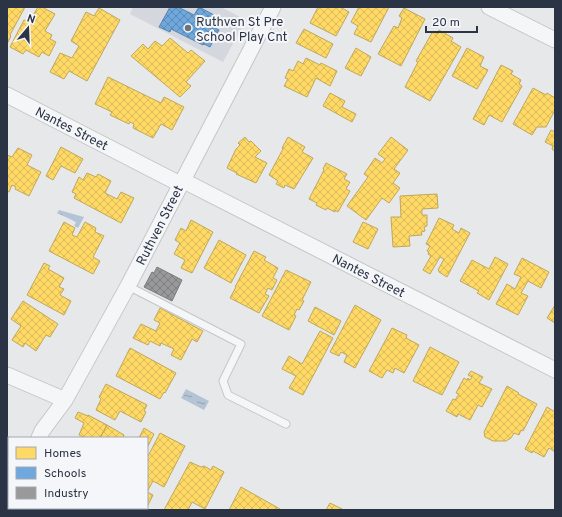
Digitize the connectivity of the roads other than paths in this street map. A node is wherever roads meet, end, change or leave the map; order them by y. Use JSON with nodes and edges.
{"nodes":[{"id":1,"x":273,"y":7,"type":"edge"},
{"id":2,"x":489,"y":7,"type":"edge"},
{"id":3,"x":555,"y":40,"type":"edge"},
{"id":4,"x":7,"y":94,"type":"edge"},
{"id":5,"x":181,"y":182,"type":"junction"},
{"id":6,"x":128,"y":286,"type":"junction"},
{"id":7,"x":555,"y":370,"type":"edge"},
{"id":8,"x":7,"y":375,"type":"edge"},
{"id":9,"x":65,"y":400,"type":"junction"},
{"id":10,"x":286,"y":424,"type":"dead end"},
{"id":11,"x":39,"y":437,"type":"edge"}],
"edges":[{"from":1,"to":5,"type":"street","name":"Ruthven Street"},
{"from":2,"to":3,"type":"street"},
{"from":4,"to":5,"type":"street","name":"Nantes Street"},
{"from":5,"to":6,"type":"street","name":"Ruthven Street"},
{"from":5,"to":7,"type":"street","name":"Nantes Street"},
{"from":6,"to":9,"type":"street","name":"Ruthven Street"},
{"from":6,"to":10,"type":"lane"},
{"from":8,"to":9,"type":"street"},
{"from":9,"to":11,"type":"street","name":"Ruthven Street"}]}
